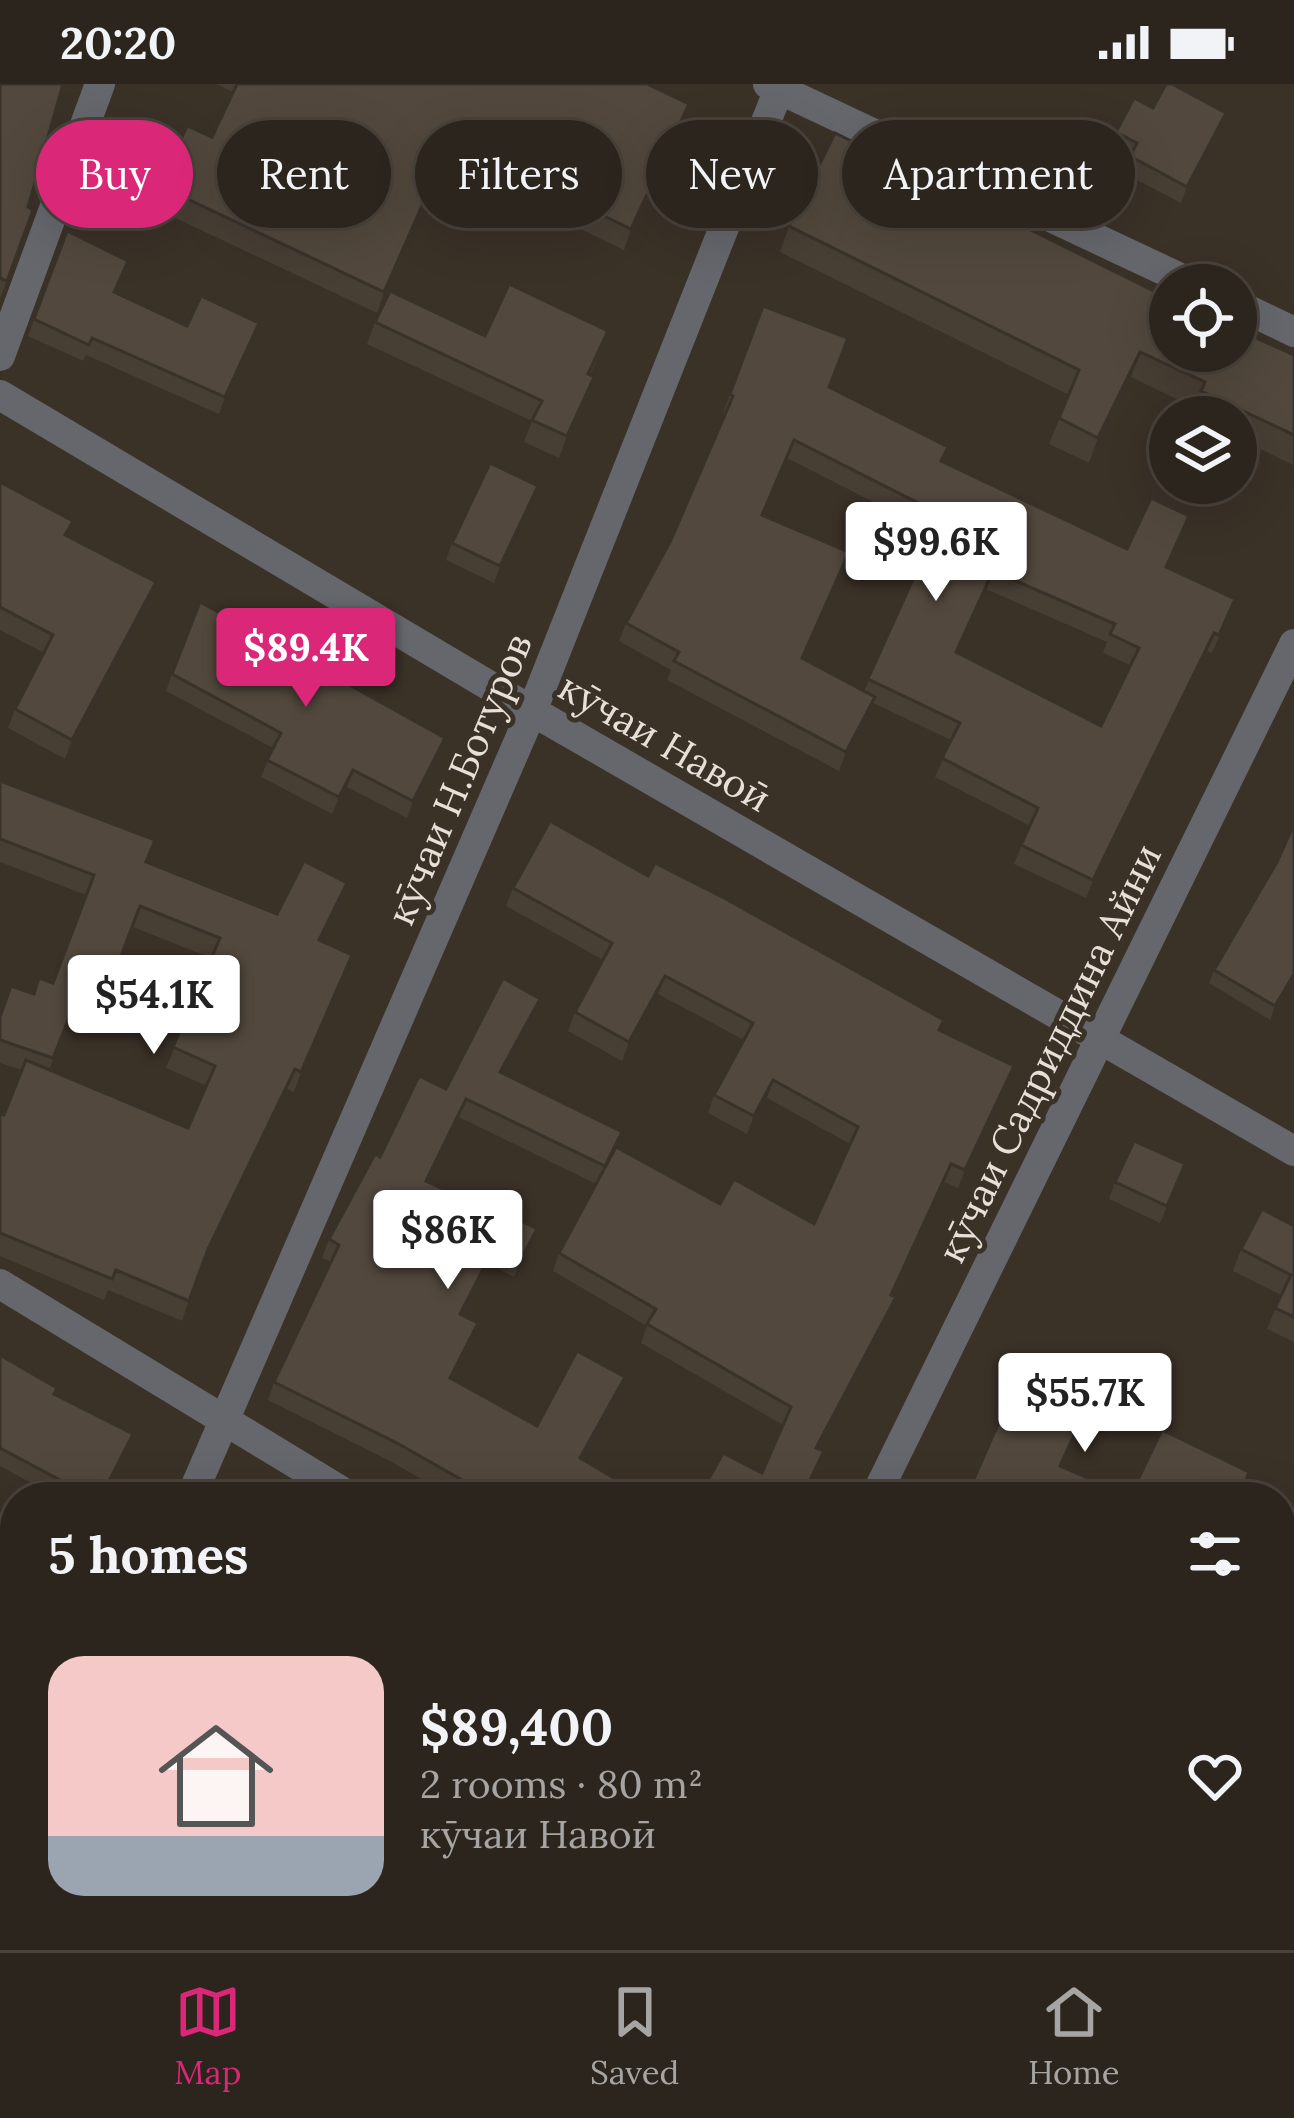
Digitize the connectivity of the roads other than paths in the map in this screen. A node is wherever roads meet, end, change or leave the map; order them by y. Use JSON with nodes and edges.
{"nodes":[{"id":1,"x":100,"y":84,"type":"edge"},
{"id":2,"x":776,"y":86,"type":"edge"},
{"id":3,"x":1151,"y":264,"type":"edge"},
{"id":4,"x":1257,"y":314,"type":"edge"},
{"id":5,"x":1294,"y":332,"type":"edge"},
{"id":6,"x":0,"y":356,"type":"edge"},
{"id":7,"x":0,"y":395,"type":"edge"},
{"id":8,"x":1294,"y":644,"type":"edge"},
{"id":9,"x":532,"y":711,"type":"junction"},
{"id":10,"x":1099,"y":1039,"type":"junction"},
{"id":11,"x":1294,"y":1151,"type":"edge"},
{"id":12,"x":0,"y":1284,"type":"edge"},
{"id":13,"x":223,"y":1420,"type":"junction"},
{"id":14,"x":197,"y":1482,"type":"edge"},
{"id":15,"x":326,"y":1482,"type":"edge"},
{"id":16,"x":882,"y":1482,"type":"edge"}],
"edges":[{"from":1,"to":6,"type":"street"},
{"from":2,"to":3,"type":"street"},
{"from":2,"to":9,"type":"street","name":"кӯчаи Н.Ботуров"},
{"from":4,"to":5,"type":"street"},
{"from":7,"to":9,"type":"street","name":"кӯчаи Навоӣ"},
{"from":8,"to":10,"type":"street","name":"кӯчаи Садриддина Айни"},
{"from":9,"to":10,"type":"street","name":"кӯчаи Навоӣ"},
{"from":9,"to":13,"type":"street","name":"кӯчаи Н.Ботуров"},
{"from":10,"to":11,"type":"street","name":"кӯчаи Навоӣ"},
{"from":10,"to":16,"type":"street","name":"кӯчаи Садриддина Айни"},
{"from":12,"to":13,"type":"street"},
{"from":13,"to":14,"type":"street","name":"кӯчаи Н.Ботуров"},
{"from":13,"to":15,"type":"street"}]}
